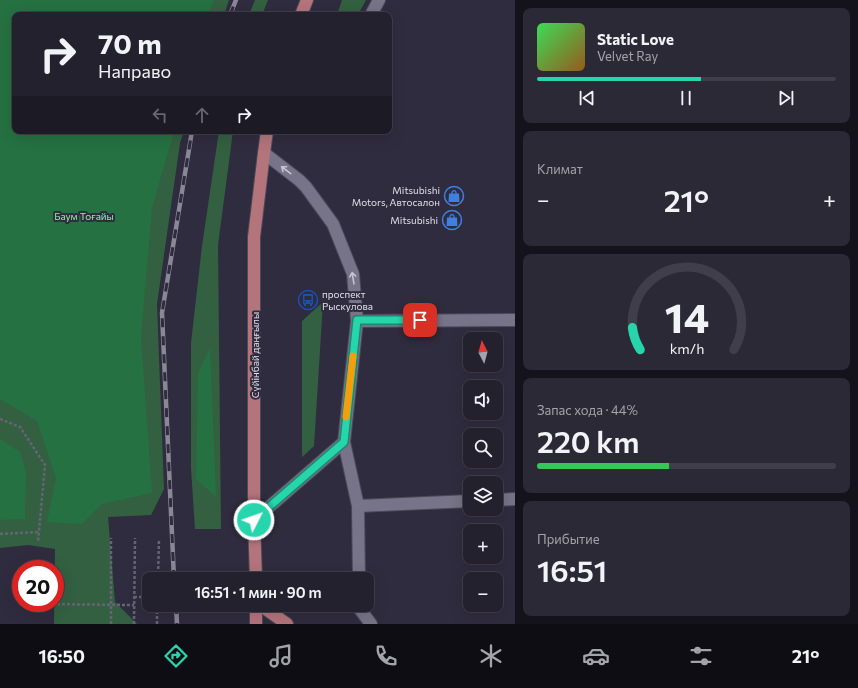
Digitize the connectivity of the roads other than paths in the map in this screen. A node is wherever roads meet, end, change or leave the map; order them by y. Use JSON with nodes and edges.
{"nodes":[{"id":1,"x":307,"y":0,"type":"edge"},
{"id":2,"x":379,"y":0,"type":"edge"},
{"id":3,"x":302,"y":12,"type":"edge"},
{"id":4,"x":373,"y":12,"type":"edge"},
{"id":5,"x":267,"y":134,"type":"edge"},
{"id":6,"x":264,"y":153,"type":"junction"},
{"id":7,"x":357,"y":320,"type":"junction"},
{"id":8,"x":515,"y":320,"type":"edge"},
{"id":9,"x":344,"y":442,"type":"junction"},
{"id":10,"x":515,"y":499,"type":"edge"},
{"id":11,"x":503,"y":500,"type":"edge"},
{"id":12,"x":463,"y":501,"type":"edge"},
{"id":13,"x":358,"y":506,"type":"junction"},
{"id":14,"x":254,"y":520,"type":"junction"},
{"id":15,"x":256,"y":572,"type":"edge"},
{"id":16,"x":359,"y":572,"type":"edge"},
{"id":17,"x":256,"y":612,"type":"edge"},
{"id":18,"x":270,"y":612,"type":"edge"},
{"id":19,"x":362,"y":612,"type":"edge"},
{"id":20,"x":256,"y":624,"type":"edge"},
{"id":21,"x":287,"y":624,"type":"edge"},
{"id":22,"x":371,"y":624,"type":"edge"}],
"edges":[{"from":1,"to":3,"type":"main road"},
{"from":2,"to":4,"type":"lane"},
{"from":5,"to":6,"type":"main road","name":"Сүйінбай даңғылы"},
{"from":7,"to":6,"type":"lane","one_way":true},
{"from":6,"to":14,"type":"main road","name":"Сүйінбай даңғылы"},
{"from":7,"to":8,"type":"lane"},
{"from":7,"to":9,"type":"lane"},
{"from":9,"to":13,"type":"lane"},
{"from":9,"to":14,"type":"lane"},
{"from":10,"to":11,"type":"lane"},
{"from":12,"to":13,"type":"lane"},
{"from":13,"to":16,"type":"lane"},
{"from":14,"to":15,"type":"main road","name":"Сүйінбай даңғылы"},
{"from":17,"to":20,"type":"main road"},
{"from":18,"to":21,"type":"main road"},
{"from":19,"to":22,"type":"lane"}]}
